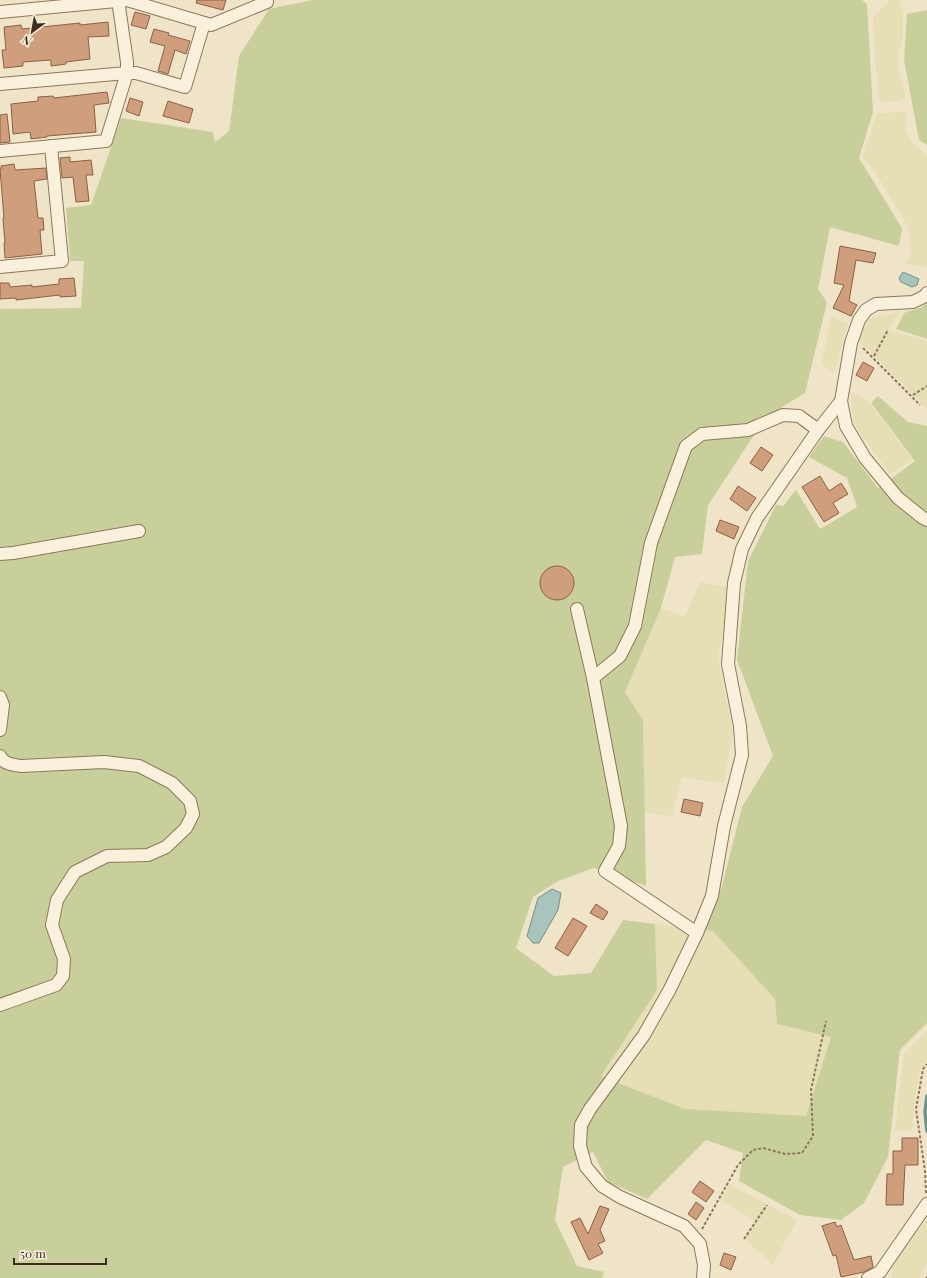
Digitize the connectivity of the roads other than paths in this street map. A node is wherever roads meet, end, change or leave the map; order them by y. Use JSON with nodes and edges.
{"nodes":[{"id":1,"x":118,"y":0,"type":"edge"},
{"id":2,"x":267,"y":0,"type":"edge"},
{"id":3,"x":42,"y":4,"type":"edge"},
{"id":4,"x":0,"y":12,"type":"edge"},
{"id":5,"x":204,"y":23,"type":"junction"},
{"id":6,"x":127,"y":73,"type":"junction"},
{"id":7,"x":0,"y":84,"type":"edge"},
{"id":8,"x":51,"y":146,"type":"junction"},
{"id":9,"x":0,"y":151,"type":"edge"},
{"id":10,"x":0,"y":267,"type":"edge"},
{"id":11,"x":927,"y":293,"type":"edge"},
{"id":12,"x":842,"y":401,"type":"junction"},
{"id":13,"x":818,"y":430,"type":"junction"},
{"id":14,"x":927,"y":520,"type":"edge"},
{"id":15,"x":139,"y":531,"type":"dead end"},
{"id":16,"x":0,"y":554,"type":"edge"},
{"id":17,"x":577,"y":609,"type":"dead end"},
{"id":18,"x":593,"y":678,"type":"junction"},
{"id":19,"x":0,"y":697,"type":"edge"},
{"id":20,"x":0,"y":730,"type":"edge"},
{"id":21,"x":0,"y":756,"type":"edge"},
{"id":22,"x":697,"y":933,"type":"junction"},
{"id":23,"x":0,"y":1005,"type":"edge"},
{"id":24,"x":927,"y":1204,"type":"edge"},
{"id":25,"x":703,"y":1278,"type":"edge"},
{"id":26,"x":868,"y":1278,"type":"edge"}],
"edges":[{"from":1,"to":3,"type":"street"},
{"from":1,"to":5,"type":"street"},
{"from":1,"to":6,"type":"street"},
{"from":2,"to":5,"type":"street"},
{"from":3,"to":4,"type":"street"},
{"from":5,"to":6,"type":"street"},
{"from":6,"to":7,"type":"street"},
{"from":6,"to":8,"type":"street"},
{"from":8,"to":9,"type":"street"},
{"from":8,"to":10,"type":"street"},
{"from":11,"to":12,"type":"street"},
{"from":12,"to":13,"type":"street"},
{"from":12,"to":14,"type":"street"},
{"from":13,"to":18,"type":"street"},
{"from":13,"to":22,"type":"street"},
{"from":15,"to":16,"type":"street"},
{"from":17,"to":18,"type":"street"},
{"from":18,"to":22,"type":"street"},
{"from":19,"to":20,"type":"street"},
{"from":21,"to":23,"type":"street"},
{"from":22,"to":25,"type":"street"},
{"from":24,"to":26,"type":"street"}]}
